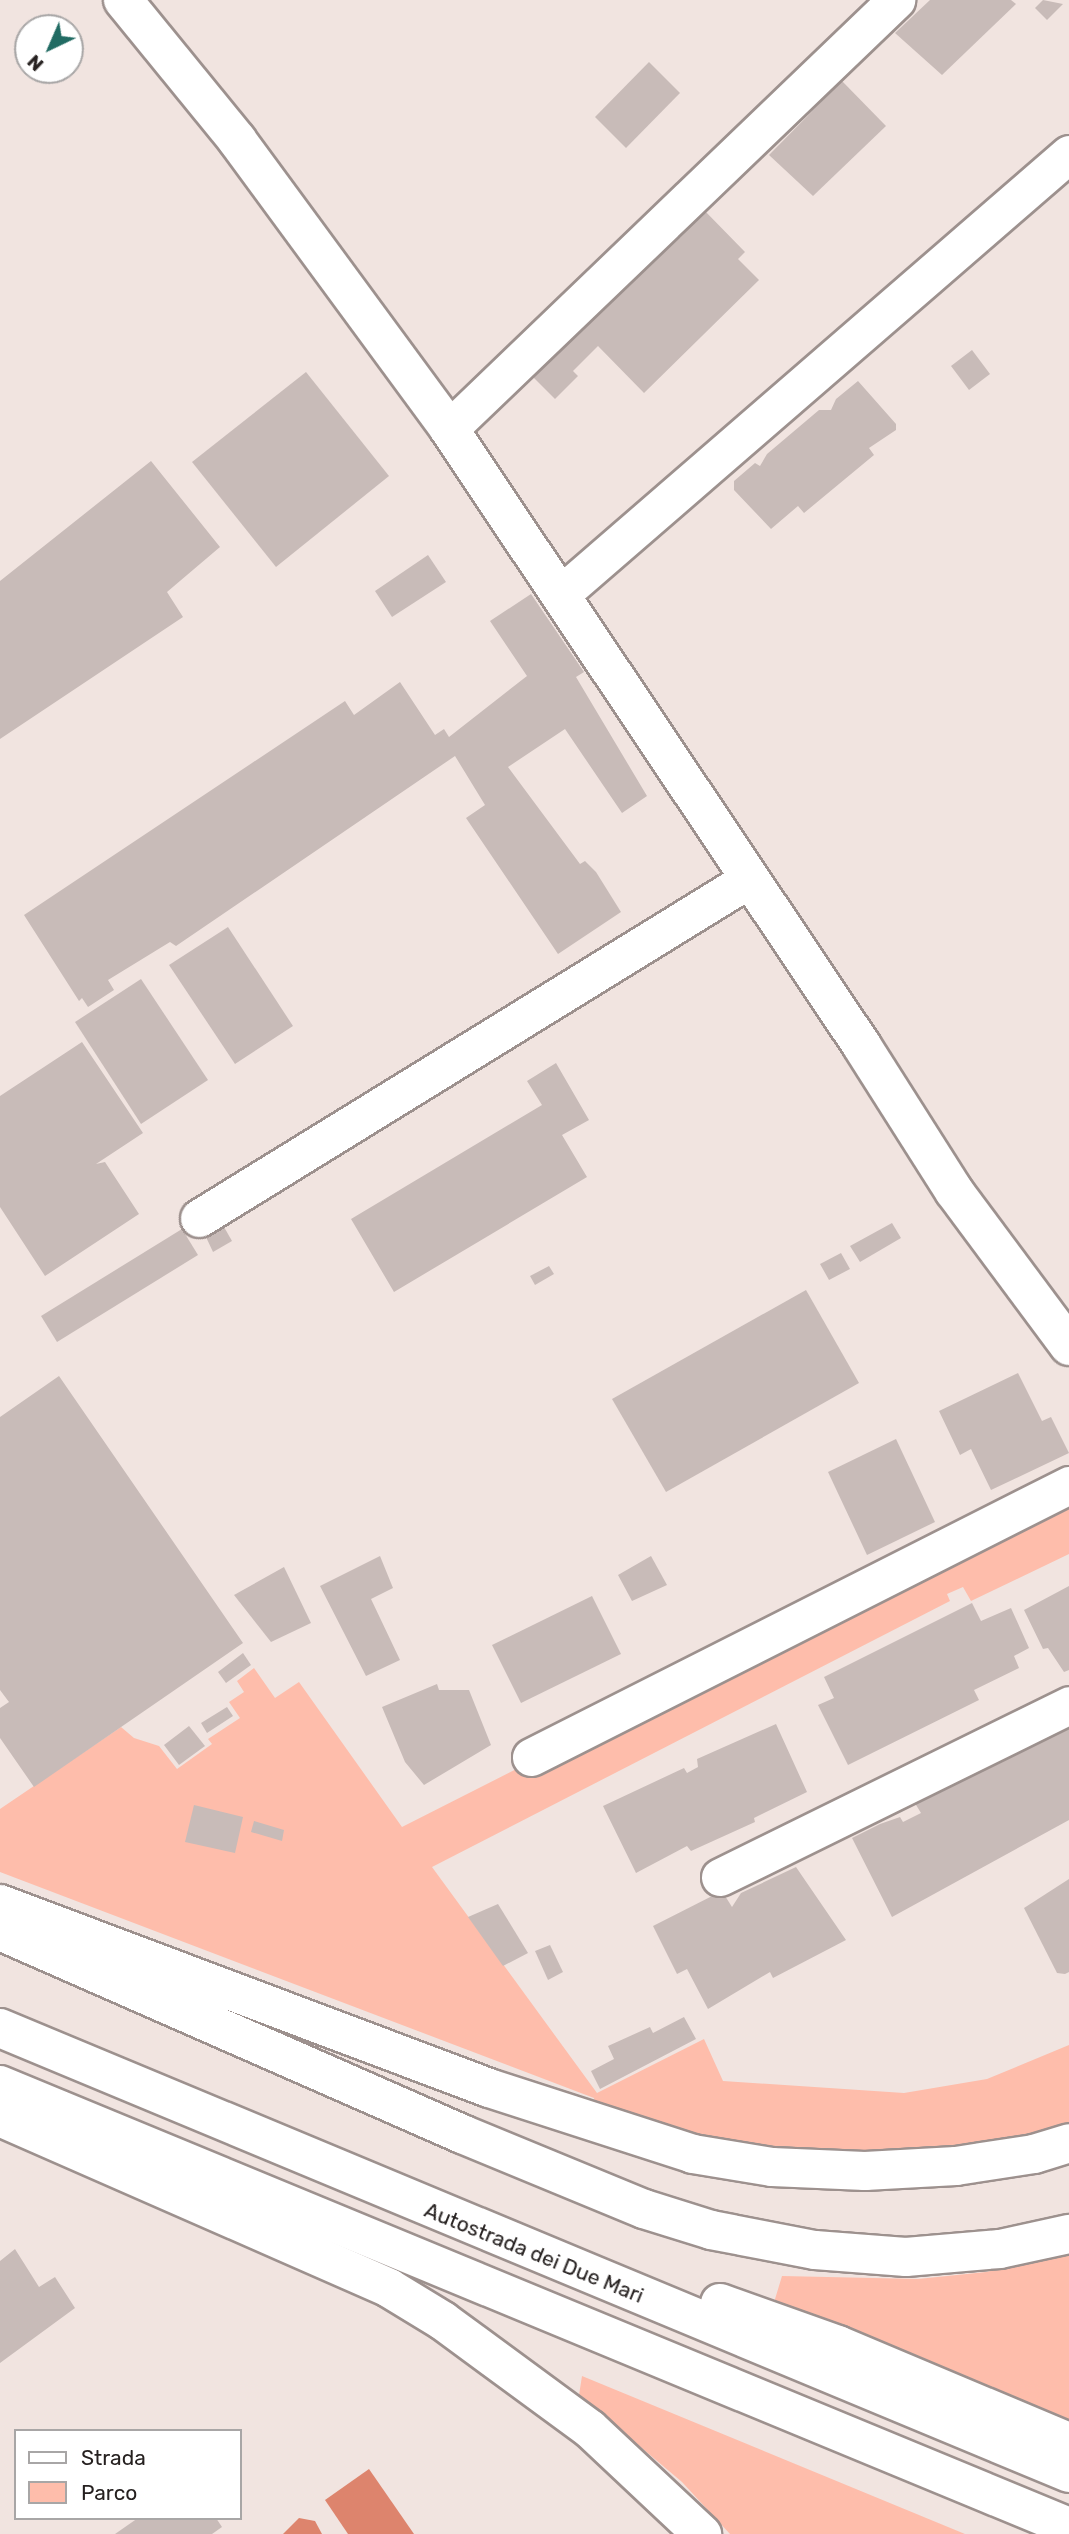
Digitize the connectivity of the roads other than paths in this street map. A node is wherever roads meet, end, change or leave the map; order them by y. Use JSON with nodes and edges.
{"nodes":[{"id":1,"x":123,"y":0,"type":"edge"},
{"id":2,"x":896,"y":0,"type":"edge"},
{"id":3,"x":1069,"y":154,"type":"edge"},
{"id":4,"x":449,"y":429,"type":"junction"},
{"id":5,"x":561,"y":594,"type":"junction"},
{"id":6,"x":749,"y":879,"type":"junction"},
{"id":7,"x":199,"y":1218,"type":"dead end"},
{"id":8,"x":1069,"y":1346,"type":"edge"},
{"id":9,"x":1069,"y":1485,"type":"edge"},
{"id":10,"x":1069,"y":1705,"type":"edge"},
{"id":11,"x":531,"y":1757,"type":"dead end"},
{"id":12,"x":720,"y":1878,"type":"dead end"},
{"id":13,"x":0,"y":1904,"type":"edge"},
{"id":14,"x":0,"y":1931,"type":"edge"},
{"id":15,"x":0,"y":2028,"type":"edge"},
{"id":16,"x":0,"y":2085,"type":"edge"},
{"id":17,"x":0,"y":2117,"type":"edge"},
{"id":18,"x":210,"y":2118,"type":"junction"},
{"id":19,"x":1069,"y":2143,"type":"edge"},
{"id":20,"x":1069,"y":2234,"type":"edge"},
{"id":21,"x":1069,"y":2442,"type":"edge"},
{"id":22,"x":1069,"y":2473,"type":"edge"},
{"id":23,"x":1069,"y":2527,"type":"edge"},
{"id":24,"x":702,"y":2534,"type":"edge"}],
"edges":[{"from":1,"to":4,"type":"main road"},
{"from":2,"to":4,"type":"street"},
{"from":3,"to":5,"type":"street"},
{"from":4,"to":5,"type":"main road"},
{"from":5,"to":6,"type":"main road"},
{"from":6,"to":7,"type":"street"},
{"from":6,"to":8,"type":"main road"},
{"from":9,"to":11,"type":"street"},
{"from":10,"to":12,"type":"street"},
{"from":13,"to":19,"type":"main road"},
{"from":14,"to":20,"type":"main road"},
{"from":15,"to":18,"type":"main road","name":"Autostrada dei Due Mari"},
{"from":16,"to":23,"type":"main road"},
{"from":17,"to":24,"type":"main road"},
{"from":18,"to":21,"type":"main road"},
{"from":18,"to":22,"type":"main road","name":"Autostrada dei Due Mari"}]}
